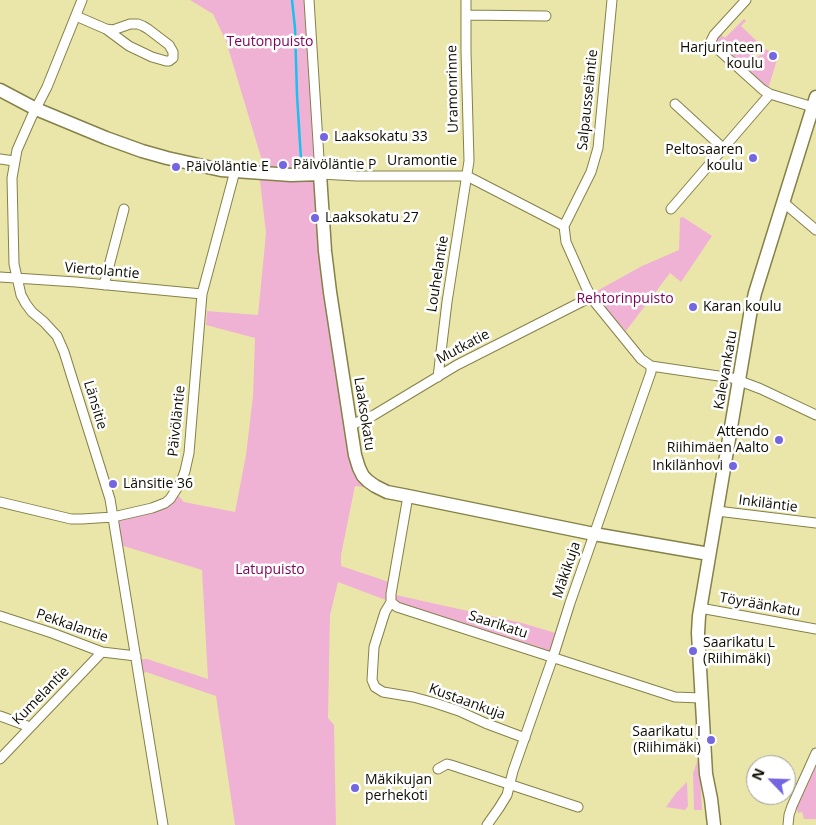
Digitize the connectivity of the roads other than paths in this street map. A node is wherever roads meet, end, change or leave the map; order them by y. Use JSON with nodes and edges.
{"nodes":[{"id":1,"x":82,"y":0,"type":"edge"},
{"id":2,"x":309,"y":0,"type":"edge"},
{"id":3,"x":466,"y":0,"type":"edge"},
{"id":4,"x":612,"y":0,"type":"edge"},
{"id":5,"x":746,"y":0,"type":"edge"},
{"id":6,"x":466,"y":15,"type":"junction"},
{"id":7,"x":76,"y":16,"type":"junction"},
{"id":8,"x":546,"y":16,"type":"dead end"},
{"id":9,"x":106,"y":29,"type":"junction"},
{"id":10,"x":0,"y":90,"type":"edge"},
{"id":11,"x":770,"y":94,"type":"junction"},
{"id":12,"x":676,"y":104,"type":"dead end"},
{"id":13,"x":815,"y":104,"type":"edge"},
{"id":14,"x":36,"y":109,"type":"junction"},
{"id":15,"x":723,"y":148,"type":"junction"},
{"id":16,"x":0,"y":159,"type":"edge"},
{"id":17,"x":14,"y":161,"type":"junction"},
{"id":18,"x":235,"y":171,"type":"junction"},
{"id":19,"x":320,"y":174,"type":"junction"},
{"id":20,"x":467,"y":176,"type":"junction"},
{"id":21,"x":784,"y":202,"type":"junction"},
{"id":22,"x":124,"y":209,"type":"dead end"},
{"id":23,"x":670,"y":209,"type":"dead end"},
{"id":24,"x":564,"y":226,"type":"junction"},
{"id":25,"x":816,"y":230,"type":"edge"},
{"id":26,"x":0,"y":277,"type":"edge"},
{"id":27,"x":17,"y":278,"type":"junction"},
{"id":28,"x":104,"y":285,"type":"junction"},
{"id":29,"x":202,"y":294,"type":"junction"},
{"id":30,"x":591,"y":297,"type":"junction"},
{"id":31,"x":651,"y":366,"type":"junction"},
{"id":32,"x":438,"y":377,"type":"junction"},
{"id":33,"x":740,"y":381,"type":"junction"},
{"id":34,"x":816,"y":415,"type":"edge"},
{"id":35,"x":351,"y":426,"type":"junction"},
{"id":36,"x":408,"y":496,"type":"junction"},
{"id":37,"x":0,"y":502,"type":"edge"},
{"id":38,"x":717,"y":511,"type":"junction"},
{"id":39,"x":113,"y":516,"type":"junction"},
{"id":40,"x":816,"y":523,"type":"edge"},
{"id":41,"x":594,"y":534,"type":"junction"},
{"id":42,"x":709,"y":554,"type":"junction"},
{"id":43,"x":391,"y":602,"type":"junction"},
{"id":44,"x":700,"y":608,"type":"junction"},
{"id":45,"x":0,"y":616,"type":"edge"},
{"id":46,"x":816,"y":629,"type":"edge"},
{"id":47,"x":102,"y":652,"type":"junction"},
{"id":48,"x":136,"y":656,"type":"junction"},
{"id":49,"x":553,"y":657,"type":"junction"},
{"id":50,"x":701,"y":698,"type":"junction"},
{"id":51,"x":0,"y":716,"type":"edge"},
{"id":52,"x":30,"y":726,"type":"junction"},
{"id":53,"x":525,"y":738,"type":"junction"},
{"id":54,"x":816,"y":753,"type":"edge"},
{"id":55,"x":0,"y":759,"type":"edge"},
{"id":56,"x":438,"y":768,"type":"dead end"},
{"id":57,"x":706,"y":774,"type":"junction"},
{"id":58,"x":510,"y":784,"type":"junction"},
{"id":59,"x":578,"y":807,"type":"dead end"},
{"id":60,"x":163,"y":825,"type":"edge"},
{"id":61,"x":487,"y":825,"type":"edge"},
{"id":62,"x":705,"y":825,"type":"edge"},
{"id":63,"x":714,"y":825,"type":"edge"},
{"id":64,"x":788,"y":825,"type":"edge"}],
"edges":[{"from":1,"to":7,"type":"street","name":"Länsitie"},
{"from":2,"to":19,"type":"street","name":"Laaksokatu"},
{"from":3,"to":6,"type":"street","name":"Uramonrinne"},
{"from":4,"to":24,"type":"street","name":"Salpausseläntie"},
{"from":5,"to":11,"type":"street"},
{"from":6,"to":8,"type":"street"},
{"from":6,"to":20,"type":"street","name":"Uramonrinne"},
{"from":7,"to":9,"type":"street"},
{"from":7,"to":14,"type":"street","name":"Länsitie"},
{"from":9,"to":9,"type":"street"},
{"from":10,"to":14,"type":"street","name":"Uramontie"},
{"from":11,"to":13,"type":"street"},
{"from":11,"to":15,"type":"street"},
{"from":12,"to":15,"type":"street"},
{"from":13,"to":21,"type":"street","name":"Kalevankatu"},
{"from":14,"to":17,"type":"street","name":"Länsitie"},
{"from":14,"to":18,"type":"street","name":"Uramontie"},
{"from":15,"to":23,"type":"street"},
{"from":16,"to":17,"type":"street"},
{"from":17,"to":27,"type":"street","name":"Länsitie"},
{"from":18,"to":19,"type":"street","name":"Uramontie"},
{"from":18,"to":29,"type":"street","name":"Päivöläntie"},
{"from":19,"to":20,"type":"street","name":"Uramontie"},
{"from":19,"to":35,"type":"street","name":"Laaksokatu"},
{"from":20,"to":24,"type":"street","name":"Uramontie"},
{"from":20,"to":32,"type":"street","name":"Louhelantie"},
{"from":21,"to":25,"type":"street"},
{"from":21,"to":33,"type":"street","name":"Kalevankatu"},
{"from":22,"to":28,"type":"street"},
{"from":24,"to":30,"type":"street"},
{"from":26,"to":27,"type":"street","name":"Viertolantie"},
{"from":27,"to":28,"type":"street","name":"Viertolantie"},
{"from":27,"to":39,"type":"street","name":"Länsitie"},
{"from":28,"to":29,"type":"street","name":"Viertolantie"},
{"from":29,"to":39,"type":"street","name":"Päivöläntie"},
{"from":30,"to":31,"type":"street"},
{"from":30,"to":32,"type":"street","name":"Mutkatie"},
{"from":31,"to":33,"type":"street"},
{"from":31,"to":41,"type":"street","name":"Mäkikuja"},
{"from":32,"to":35,"type":"street","name":"Mutkatie"},
{"from":33,"to":34,"type":"street"},
{"from":33,"to":38,"type":"street","name":"Kalevankatu"},
{"from":35,"to":36,"type":"street","name":"Laaksokatu"},
{"from":36,"to":41,"type":"street","name":"Laaksokatu"},
{"from":36,"to":43,"type":"street"},
{"from":37,"to":39,"type":"street","name":"Päivöläntie"},
{"from":38,"to":40,"type":"street","name":"Inkiläntie"},
{"from":38,"to":42,"type":"street","name":"Kalevankatu"},
{"from":39,"to":48,"type":"street","name":"Länsitie"},
{"from":41,"to":42,"type":"street","name":"Laaksokatu"},
{"from":41,"to":49,"type":"street","name":"Mäkikuja"},
{"from":42,"to":44,"type":"street","name":"Kalevankatu"},
{"from":43,"to":49,"type":"street","name":"Saarikatu"},
{"from":43,"to":53,"type":"street","name":"Kustaankuja"},
{"from":44,"to":46,"type":"street","name":"Töyräänkatu"},
{"from":44,"to":50,"type":"street","name":"Kalevankatu"},
{"from":45,"to":47,"type":"street","name":"Pekkalantie"},
{"from":47,"to":48,"type":"street","name":"Pekkalantie"},
{"from":47,"to":52,"type":"street","name":"Kumelantie"},
{"from":48,"to":60,"type":"street","name":"Länsitie"},
{"from":49,"to":50,"type":"street","name":"Saarikatu"},
{"from":49,"to":53,"type":"street","name":"Mäkikuja"},
{"from":50,"to":57,"type":"street","name":"Kalevankatu"},
{"from":51,"to":52,"type":"street"},
{"from":52,"to":55,"type":"street","name":"Kumelantie"},
{"from":53,"to":58,"type":"street","name":"Mäkikuja"},
{"from":54,"to":64,"type":"street"},
{"from":56,"to":58,"type":"street"},
{"from":57,"to":62,"type":"street","name":"Kalevankatu"},
{"from":57,"to":63,"type":"street","name":"Kalevankatu"},
{"from":58,"to":59,"type":"street"},
{"from":58,"to":61,"type":"street","name":"Mäkikuja"}]}
